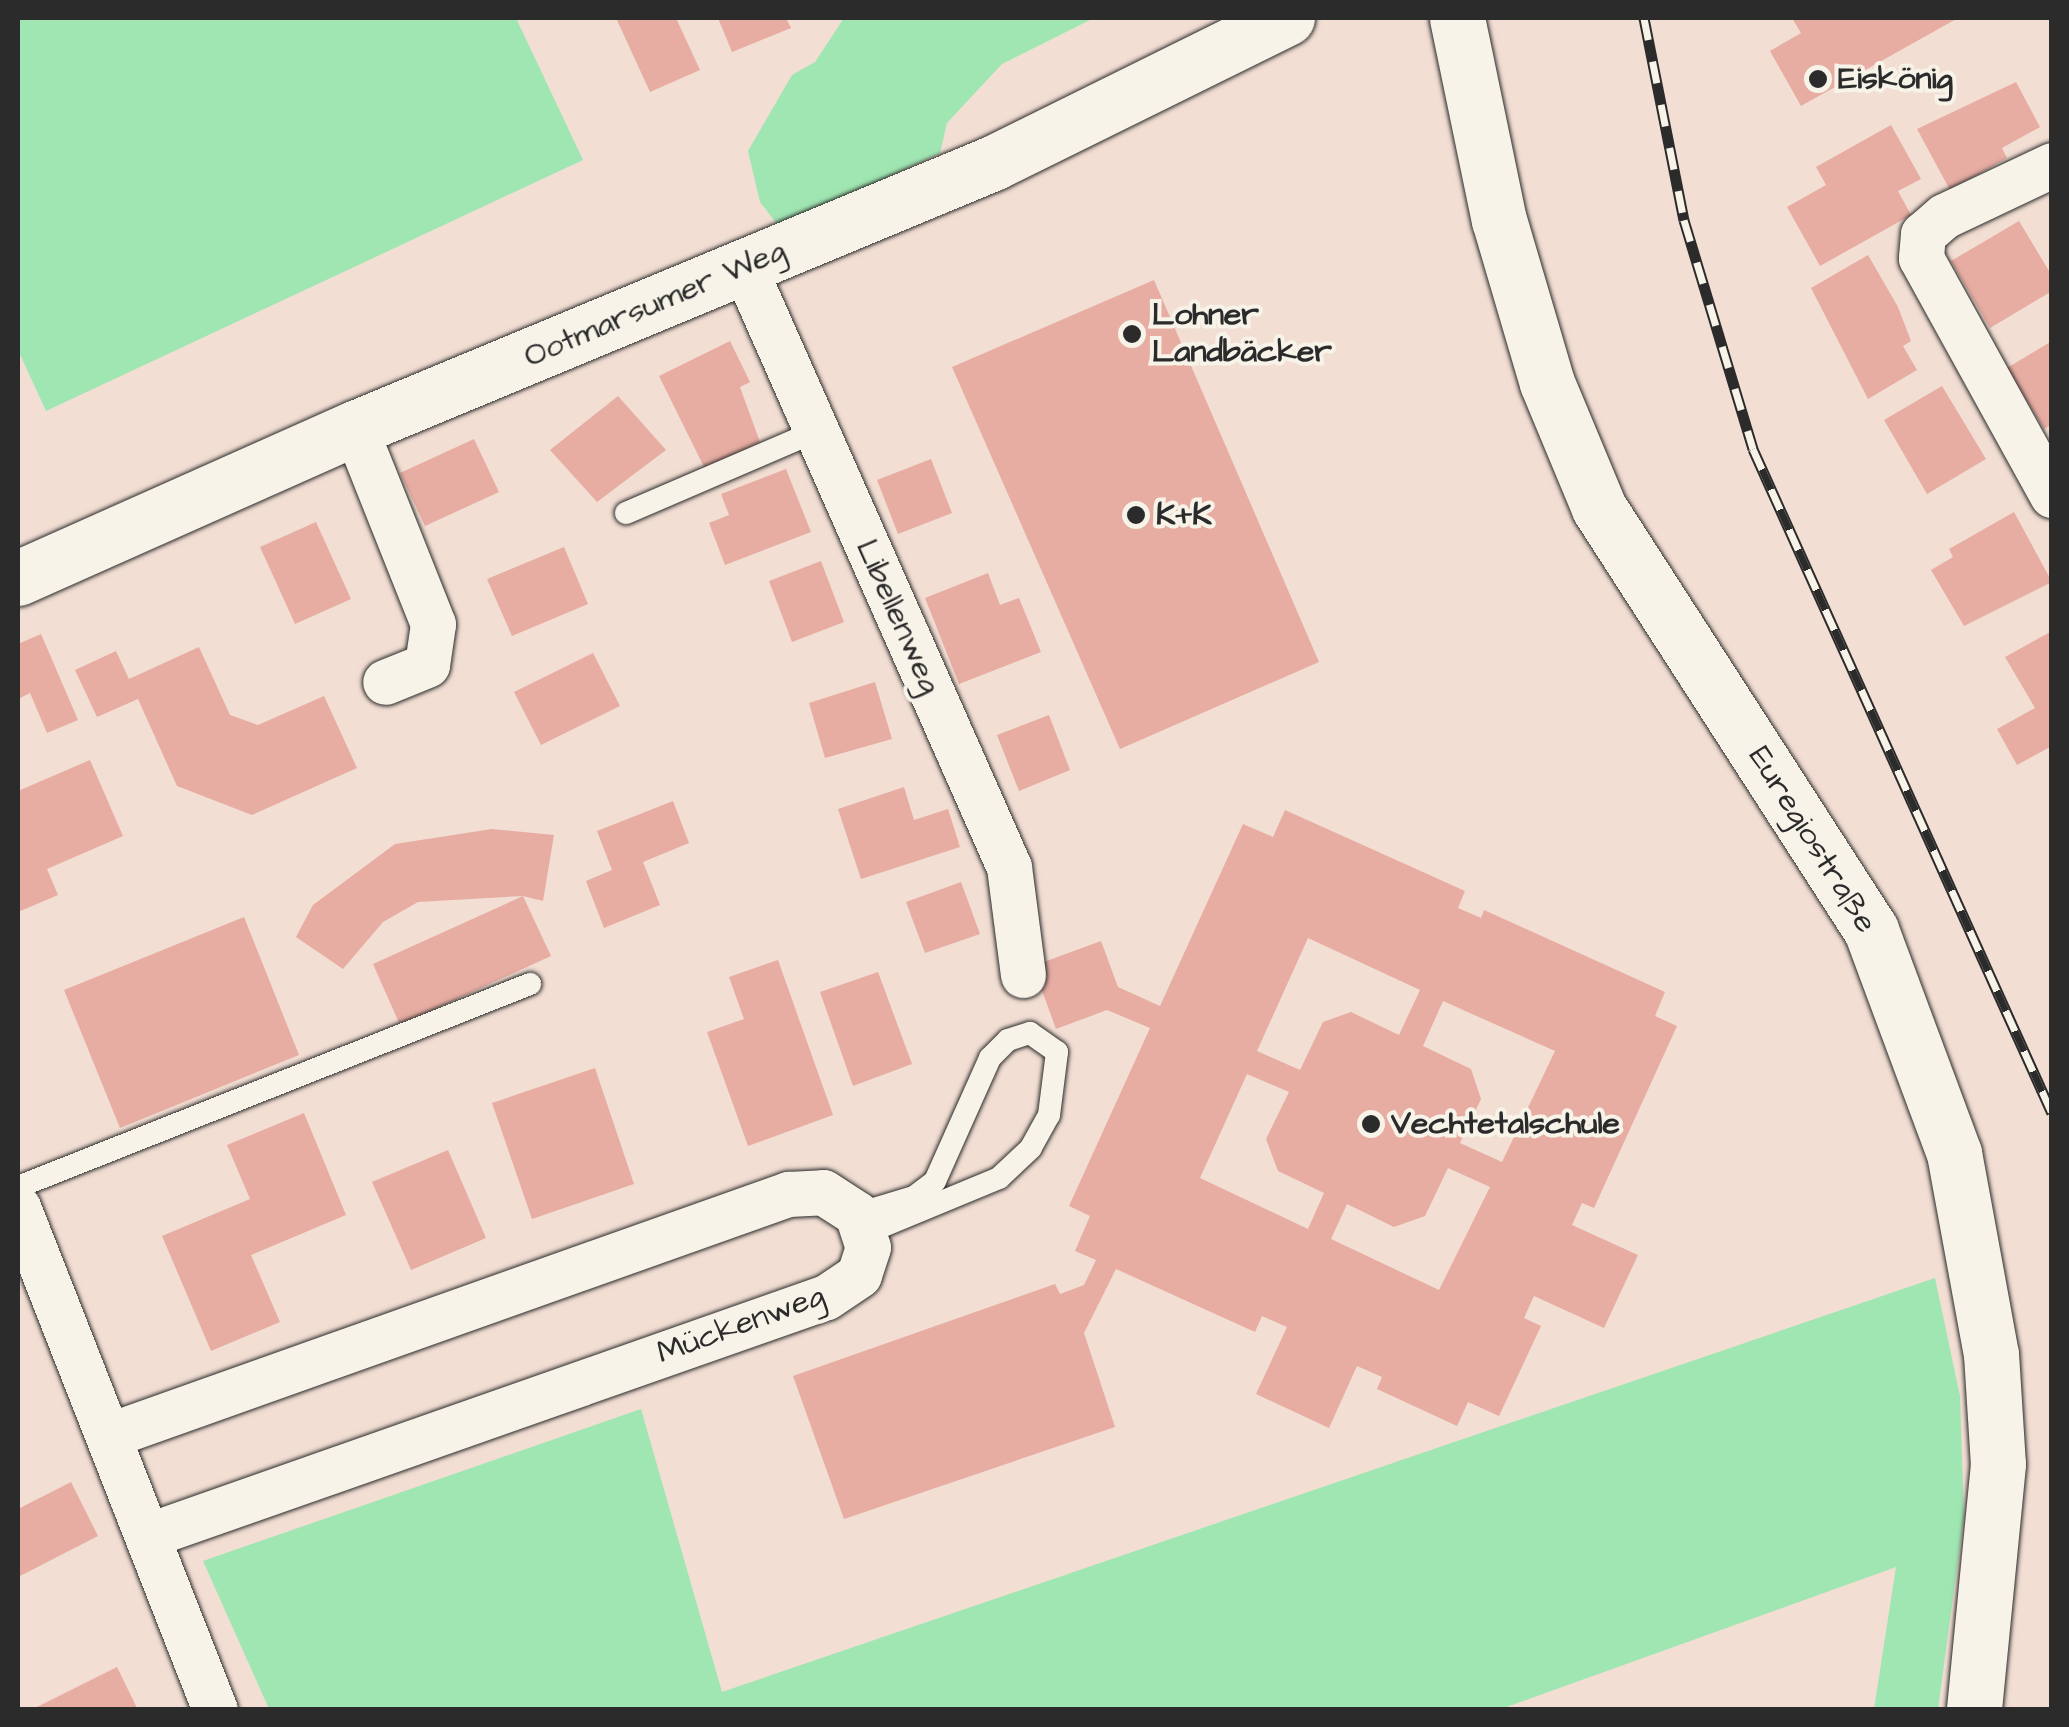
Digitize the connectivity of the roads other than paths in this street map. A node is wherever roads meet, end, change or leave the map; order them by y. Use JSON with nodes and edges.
{"nodes":[{"id":1,"x":1288,"y":18,"type":"edge"},
{"id":2,"x":1457,"y":18,"type":"edge"},
{"id":3,"x":2052,"y":165,"type":"edge"},
{"id":4,"x":744,"y":267,"type":"junction"},
{"id":5,"x":354,"y":428,"type":"junction"},
{"id":6,"x":814,"y":432,"type":"junction"},
{"id":7,"x":2052,"y":496,"type":"edge"},
{"id":8,"x":626,"y":513,"type":"dead end"},
{"id":9,"x":18,"y":578,"type":"edge"},
{"id":10,"x":385,"y":682,"type":"dead end"},
{"id":11,"x":1023,"y":975,"type":"dead end"},
{"id":12,"x":530,"y":984,"type":"dead end"},
{"id":13,"x":18,"y":1188,"type":"edge"},
{"id":14,"x":18,"y":1207,"type":"edge"},
{"id":15,"x":860,"y":1224,"type":"junction"},
{"id":16,"x":110,"y":1435,"type":"junction"},
{"id":17,"x":149,"y":1535,"type":"junction"},
{"id":18,"x":215,"y":1710,"type":"edge"},
{"id":19,"x":1974,"y":1710,"type":"edge"}],
"edges":[{"from":1,"to":4,"type":"main road","name":"Ootmarsumer Weg"},
{"from":2,"to":19,"type":"main road","name":"Euregiostraße"},
{"from":3,"to":7,"type":"street"},
{"from":4,"to":5,"type":"main road","name":"Ootmarsumer Weg"},
{"from":4,"to":6,"type":"street","name":"Libellenweg"},
{"from":5,"to":9,"type":"main road","name":"Ootmarsumer Weg"},
{"from":5,"to":10,"type":"street"},
{"from":6,"to":8,"type":"lane"},
{"from":6,"to":11,"type":"street","name":"Libellenweg"},
{"from":12,"to":13,"type":"lane"},
{"from":14,"to":16,"type":"street"},
{"from":15,"to":15,"type":"lane"},
{"from":15,"to":16,"type":"street"},
{"from":15,"to":17,"type":"street","name":"Mückenweg"},
{"from":16,"to":17,"type":"street"},
{"from":17,"to":18,"type":"street"}]}
